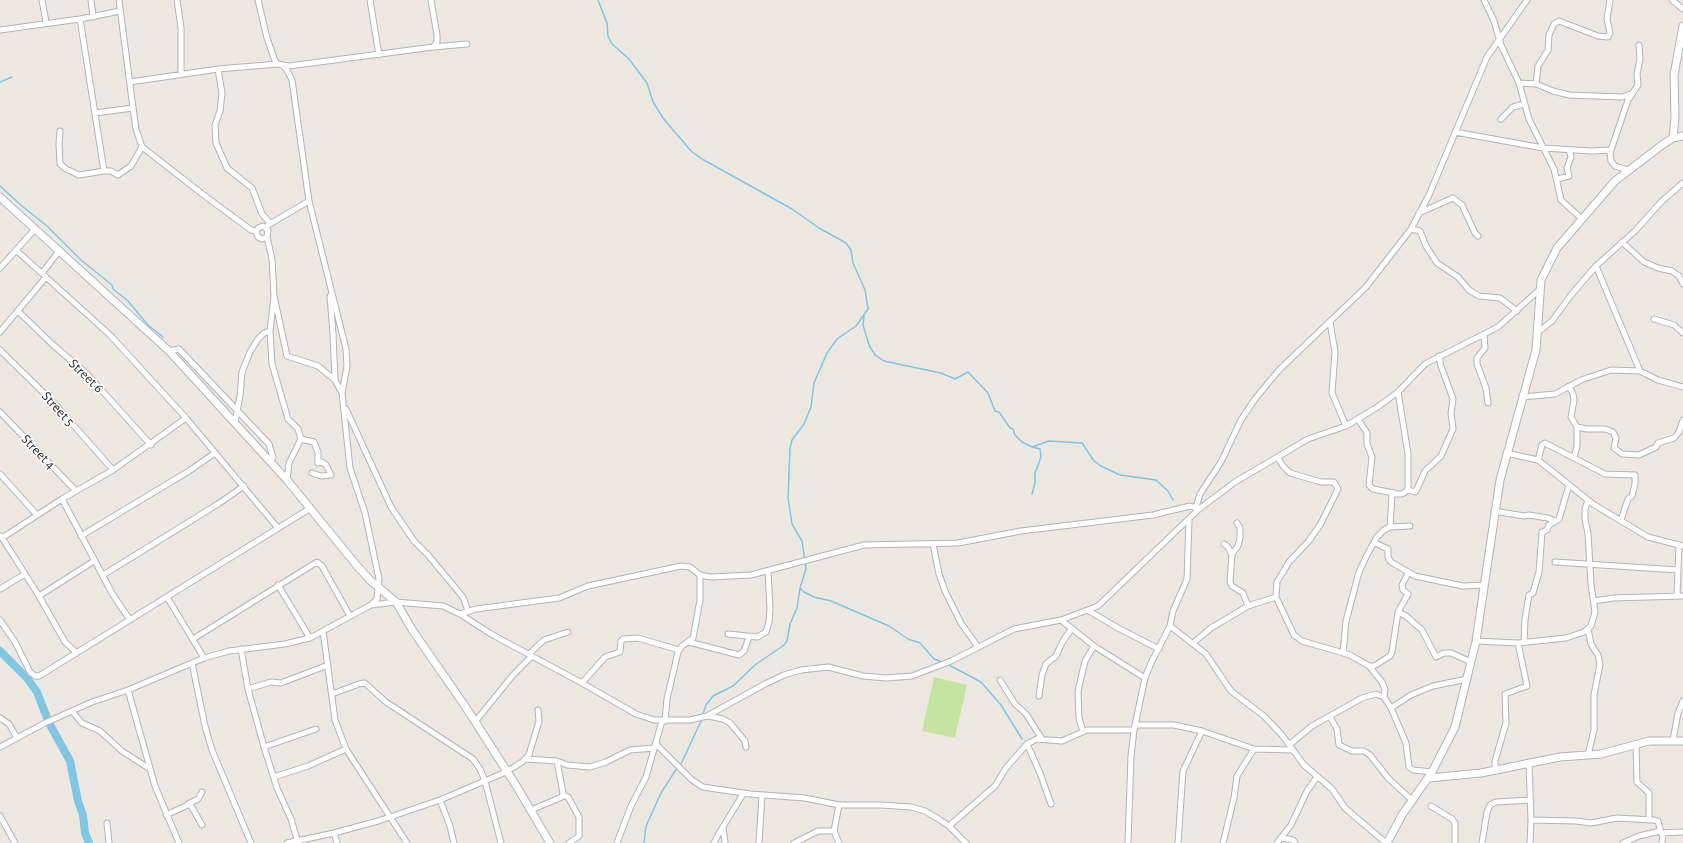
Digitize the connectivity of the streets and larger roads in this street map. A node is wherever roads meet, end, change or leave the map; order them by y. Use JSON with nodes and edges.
{"nodes":[{"id":1,"x":42,"y":0,"type":"edge"},
{"id":2,"x":91,"y":0,"type":"edge"},
{"id":3,"x":119,"y":0,"type":"edge"},
{"id":4,"x":177,"y":0,"type":"edge"},
{"id":5,"x":258,"y":0,"type":"edge"},
{"id":6,"x":370,"y":0,"type":"edge"},
{"id":7,"x":431,"y":0,"type":"edge"},
{"id":8,"x":1484,"y":0,"type":"edge"},
{"id":9,"x":1527,"y":0,"type":"edge"},
{"id":10,"x":1610,"y":0,"type":"edge"},
{"id":11,"x":1672,"y":0,"type":"edge"},
{"id":12,"x":1683,"y":9,"type":"edge"},
{"id":13,"x":120,"y":11,"type":"junction"},
{"id":14,"x":93,"y":17,"type":"junction"},
{"id":15,"x":80,"y":19,"type":"junction"},
{"id":16,"x":46,"y":22,"type":"junction"},
{"id":17,"x":1683,"y":26,"type":"edge"},
{"id":18,"x":0,"y":30,"type":"edge"},
{"id":19,"x":1500,"y":37,"type":"junction"},
{"id":20,"x":467,"y":44,"type":"dead end"},
{"id":21,"x":1639,"y":45,"type":"dead end"},
{"id":22,"x":433,"y":47,"type":"junction"},
{"id":23,"x":379,"y":55,"type":"junction"},
{"id":24,"x":280,"y":65,"type":"junction"},
{"id":25,"x":218,"y":69,"type":"junction"},
{"id":26,"x":181,"y":74,"type":"junction"},
{"id":27,"x":130,"y":82,"type":"junction"},
{"id":28,"x":1519,"y":83,"type":"junction"},
{"id":29,"x":1536,"y":84,"type":"junction"},
{"id":30,"x":1630,"y":94,"type":"junction"},
{"id":31,"x":1524,"y":104,"type":"junction"},
{"id":32,"x":133,"y":108,"type":"junction"},
{"id":33,"x":95,"y":113,"type":"junction"},
{"id":34,"x":1501,"y":119,"type":"dead end"},
{"id":35,"x":60,"y":131,"type":"dead end"},
{"id":36,"x":1455,"y":132,"type":"junction"},
{"id":37,"x":1683,"y":136,"type":"edge"},
{"id":38,"x":1673,"y":138,"type":"junction"},
{"id":39,"x":142,"y":147,"type":"junction"},
{"id":40,"x":1544,"y":148,"type":"junction"},
{"id":41,"x":1569,"y":150,"type":"junction"},
{"id":42,"x":1610,"y":150,"type":"junction"},
{"id":43,"x":1628,"y":170,"type":"junction"},
{"id":44,"x":104,"y":171,"type":"junction"},
{"id":45,"x":1558,"y":179,"type":"junction"},
{"id":46,"x":1683,"y":183,"type":"edge"},
{"id":47,"x":0,"y":198,"type":"edge"},
{"id":48,"x":309,"y":201,"type":"junction"},
{"id":49,"x":1419,"y":213,"type":"junction"},
{"id":50,"x":1582,"y":219,"type":"junction"},
{"id":51,"x":270,"y":224,"type":"junction"},
{"id":52,"x":264,"y":227,"type":"junction"},
{"id":53,"x":35,"y":229,"type":"junction"},
{"id":54,"x":1411,"y":229,"type":"junction"},
{"id":55,"x":256,"y":231,"type":"junction"},
{"id":56,"x":1478,"y":236,"type":"dead end"},
{"id":57,"x":267,"y":237,"type":"junction"},
{"id":58,"x":1622,"y":242,"type":"junction"},
{"id":59,"x":16,"y":250,"type":"junction"},
{"id":60,"x":60,"y":250,"type":"junction"},
{"id":61,"x":1596,"y":266,"type":"junction"},
{"id":62,"x":0,"y":268,"type":"edge"},
{"id":63,"x":44,"y":275,"type":"junction"},
{"id":64,"x":1681,"y":276,"type":"edge"},
{"id":65,"x":1683,"y":284,"type":"edge"},
{"id":66,"x":330,"y":287,"type":"junction"},
{"id":67,"x":1539,"y":290,"type":"junction"},
{"id":68,"x":274,"y":296,"type":"junction"},
{"id":69,"x":18,"y":311,"type":"junction"},
{"id":70,"x":1516,"y":311,"type":"junction"},
{"id":71,"x":1654,"y":319,"type":"dead end"},
{"id":72,"x":1330,"y":322,"type":"junction"},
{"id":73,"x":270,"y":331,"type":"junction"},
{"id":74,"x":0,"y":332,"type":"edge"},
{"id":75,"x":1537,"y":333,"type":"junction"},
{"id":76,"x":1683,"y":333,"type":"edge"},
{"id":77,"x":1484,"y":334,"type":"junction"},
{"id":78,"x":0,"y":350,"type":"edge"},
{"id":79,"x":169,"y":351,"type":"junction"},
{"id":80,"x":1439,"y":356,"type":"junction"},
{"id":81,"x":1640,"y":371,"type":"junction"},
{"id":82,"x":335,"y":380,"type":"junction"},
{"id":83,"x":1569,"y":386,"type":"junction"},
{"id":84,"x":1683,"y":387,"type":"edge"},
{"id":85,"x":1398,"y":392,"type":"junction"},
{"id":86,"x":342,"y":393,"type":"junction"},
{"id":87,"x":1522,"y":397,"type":"junction"},
{"id":88,"x":1488,"y":403,"type":"dead end"},
{"id":89,"x":344,"y":407,"type":"junction"},
{"id":90,"x":237,"y":410,"type":"junction"},
{"id":91,"x":0,"y":412,"type":"edge"},
{"id":92,"x":186,"y":418,"type":"junction"},
{"id":93,"x":1358,"y":419,"type":"junction"},
{"id":94,"x":1683,"y":420,"type":"edge"},
{"id":95,"x":234,"y":422,"type":"junction"},
{"id":96,"x":1346,"y":426,"type":"junction"},
{"id":97,"x":1578,"y":427,"type":"junction"},
{"id":98,"x":301,"y":439,"type":"junction"},
{"id":99,"x":151,"y":444,"type":"junction"},
{"id":100,"x":215,"y":452,"type":"junction"},
{"id":101,"x":1506,"y":453,"type":"junction"},
{"id":102,"x":1278,"y":458,"type":"junction"},
{"id":103,"x":1574,"y":458,"type":"junction"},
{"id":104,"x":1538,"y":460,"type":"junction"},
{"id":105,"x":270,"y":462,"type":"junction"},
{"id":106,"x":113,"y":470,"type":"junction"},
{"id":107,"x":312,"y":473,"type":"dead end"},
{"id":108,"x":0,"y":474,"type":"edge"},
{"id":109,"x":287,"y":480,"type":"junction"},
{"id":110,"x":1569,"y":485,"type":"junction"},
{"id":111,"x":244,"y":486,"type":"junction"},
{"id":112,"x":1408,"y":490,"type":"junction"},
{"id":113,"x":76,"y":491,"type":"junction"},
{"id":114,"x":1394,"y":493,"type":"junction"},
{"id":115,"x":62,"y":499,"type":"junction"},
{"id":116,"x":1588,"y":500,"type":"junction"},
{"id":117,"x":309,"y":508,"type":"junction"},
{"id":118,"x":1198,"y":508,"type":"junction"},
{"id":119,"x":1494,"y":512,"type":"junction"},
{"id":120,"x":37,"y":515,"type":"junction"},
{"id":121,"x":1189,"y":520,"type":"junction"},
{"id":122,"x":1621,"y":520,"type":"junction"},
{"id":123,"x":1555,"y":521,"type":"junction"},
{"id":124,"x":1237,"y":523,"type":"dead end"},
{"id":125,"x":1410,"y":526,"type":"dead end"},
{"id":126,"x":277,"y":527,"type":"junction"},
{"id":127,"x":1390,"y":527,"type":"junction"},
{"id":128,"x":1,"y":536,"type":"edge"},
{"id":129,"x":81,"y":536,"type":"junction"},
{"id":130,"x":1375,"y":543,"type":"junction"},
{"id":131,"x":933,"y":544,"type":"junction"},
{"id":132,"x":1224,"y":544,"type":"dead end"},
{"id":133,"x":1681,"y":546,"type":"edge"},
{"id":134,"x":1232,"y":556,"type":"junction"},
{"id":135,"x":94,"y":560,"type":"junction"},
{"id":136,"x":1554,"y":562,"type":"dead end"},
{"id":137,"x":1591,"y":564,"type":"junction"},
{"id":138,"x":1678,"y":570,"type":"junction"},
{"id":139,"x":768,"y":571,"type":"junction"},
{"id":140,"x":1408,"y":573,"type":"junction"},
{"id":141,"x":25,"y":574,"type":"junction"},
{"id":142,"x":103,"y":575,"type":"junction"},
{"id":143,"x":700,"y":575,"type":"junction"},
{"id":144,"x":278,"y":585,"type":"junction"},
{"id":145,"x":1484,"y":585,"type":"junction"},
{"id":146,"x":0,"y":589,"type":"edge"},
{"id":147,"x":379,"y":589,"type":"junction"},
{"id":148,"x":39,"y":596,"type":"junction"},
{"id":149,"x":1680,"y":596,"type":"edge"},
{"id":150,"x":166,"y":597,"type":"junction"},
{"id":151,"x":1276,"y":597,"type":"junction"},
{"id":152,"x":1594,"y":601,"type":"junction"},
{"id":153,"x":396,"y":602,"type":"junction"},
{"id":154,"x":371,"y":605,"type":"junction"},
{"id":155,"x":1248,"y":606,"type":"junction"},
{"id":156,"x":1089,"y":610,"type":"junction"},
{"id":157,"x":468,"y":611,"type":"junction"},
{"id":158,"x":1398,"y":612,"type":"junction"},
{"id":159,"x":460,"y":614,"type":"junction"},
{"id":160,"x":350,"y":616,"type":"junction"},
{"id":161,"x":0,"y":620,"type":"edge"},
{"id":162,"x":130,"y":620,"type":"junction"},
{"id":163,"x":1061,"y":620,"type":"junction"},
{"id":164,"x":1170,"y":626,"type":"junction"},
{"id":165,"x":1072,"y":628,"type":"junction"},
{"id":166,"x":1588,"y":629,"type":"junction"},
{"id":167,"x":323,"y":631,"type":"junction"},
{"id":168,"x":568,"y":632,"type":"dead end"},
{"id":169,"x":728,"y":634,"type":"dead end"},
{"id":170,"x":749,"y":637,"type":"junction"},
{"id":171,"x":310,"y":638,"type":"junction"},
{"id":172,"x":193,"y":639,"type":"junction"},
{"id":173,"x":1476,"y":641,"type":"junction"},
{"id":174,"x":689,"y":642,"type":"junction"},
{"id":175,"x":1524,"y":642,"type":"junction"},
{"id":176,"x":1193,"y":643,"type":"junction"},
{"id":177,"x":1518,"y":643,"type":"junction"},
{"id":178,"x":1094,"y":646,"type":"junction"},
{"id":179,"x":978,"y":647,"type":"junction"},
{"id":180,"x":240,"y":649,"type":"junction"},
{"id":181,"x":1159,"y":649,"type":"junction"},
{"id":182,"x":679,"y":650,"type":"junction"},
{"id":183,"x":76,"y":653,"type":"junction"},
{"id":184,"x":1343,"y":653,"type":"junction"},
{"id":185,"x":530,"y":655,"type":"junction"},
{"id":186,"x":204,"y":658,"type":"junction"},
{"id":187,"x":1471,"y":662,"type":"junction"},
{"id":188,"x":192,"y":663,"type":"junction"},
{"id":189,"x":328,"y":665,"type":"junction"},
{"id":190,"x":1369,"y":666,"type":"junction"},
{"id":191,"x":1145,"y":678,"type":"junction"},
{"id":192,"x":1467,"y":679,"type":"junction"},
{"id":193,"x":1000,"y":680,"type":"dead end"},
{"id":194,"x":582,"y":683,"type":"junction"},
{"id":195,"x":248,"y":689,"type":"junction"},
{"id":196,"x":128,"y":690,"type":"junction"},
{"id":197,"x":332,"y":694,"type":"junction"},
{"id":198,"x":1039,"y":696,"type":"dead end"},
{"id":199,"x":1384,"y":697,"type":"junction"},
{"id":200,"x":1683,"y":701,"type":"edge"},
{"id":201,"x":1391,"y":708,"type":"junction"},
{"id":202,"x":538,"y":710,"type":"dead end"},
{"id":203,"x":72,"y":711,"type":"junction"},
{"id":204,"x":707,"y":716,"type":"junction"},
{"id":205,"x":1330,"y":717,"type":"junction"},
{"id":206,"x":0,"y":718,"type":"edge"},
{"id":207,"x":664,"y":721,"type":"junction"},
{"id":208,"x":475,"y":722,"type":"junction"},
{"id":209,"x":1135,"y":728,"type":"junction"},
{"id":210,"x":316,"y":729,"type":"dead end"},
{"id":211,"x":1202,"y":731,"type":"junction"},
{"id":212,"x":1083,"y":732,"type":"junction"},
{"id":213,"x":17,"y":738,"type":"junction"},
{"id":214,"x":1042,"y":739,"type":"junction"},
{"id":215,"x":1673,"y":740,"type":"junction"},
{"id":216,"x":1683,"y":741,"type":"edge"},
{"id":217,"x":1027,"y":744,"type":"junction"},
{"id":218,"x":1636,"y":744,"type":"junction"},
{"id":219,"x":655,"y":746,"type":"junction"},
{"id":220,"x":0,"y":747,"type":"edge"},
{"id":221,"x":264,"y":747,"type":"junction"},
{"id":222,"x":746,"y":747,"type":"dead end"},
{"id":223,"x":1290,"y":747,"type":"junction"},
{"id":224,"x":346,"y":749,"type":"junction"},
{"id":225,"x":1254,"y":749,"type":"junction"},
{"id":226,"x":1588,"y":755,"type":"junction"},
{"id":227,"x":526,"y":759,"type":"junction"},
{"id":228,"x":557,"y":761,"type":"junction"},
{"id":229,"x":1529,"y":762,"type":"junction"},
{"id":230,"x":150,"y":769,"type":"junction"},
{"id":231,"x":1496,"y":771,"type":"junction"},
{"id":232,"x":506,"y":772,"type":"junction"},
{"id":233,"x":1430,"y":775,"type":"junction"},
{"id":234,"x":1317,"y":776,"type":"junction"},
{"id":235,"x":274,"y":777,"type":"junction"},
{"id":236,"x":485,"y":780,"type":"junction"},
{"id":237,"x":202,"y":792,"type":"dead end"},
{"id":238,"x":743,"y":794,"type":"junction"},
{"id":239,"x":563,"y":795,"type":"junction"},
{"id":240,"x":762,"y":795,"type":"junction"},
{"id":241,"x":440,"y":800,"type":"junction"},
{"id":242,"x":1530,"y":800,"type":"junction"},
{"id":243,"x":1413,"y":801,"type":"junction"},
{"id":244,"x":188,"y":804,"type":"junction"},
{"id":245,"x":1051,"y":804,"type":"dead end"},
{"id":246,"x":839,"y":805,"type":"junction"},
{"id":247,"x":1431,"y":806,"type":"dead end"},
{"id":248,"x":530,"y":810,"type":"junction"},
{"id":249,"x":166,"y":815,"type":"junction"},
{"id":250,"x":0,"y":816,"type":"edge"},
{"id":251,"x":389,"y":817,"type":"junction"},
{"id":252,"x":1531,"y":820,"type":"junction"},
{"id":253,"x":1648,"y":820,"type":"junction"},
{"id":254,"x":106,"y":823,"type":"dead end"},
{"id":255,"x":202,"y":825,"type":"dead end"},
{"id":256,"x":949,"y":826,"type":"junction"},
{"id":257,"x":722,"y":827,"type":"junction"},
{"id":258,"x":834,"y":831,"type":"junction"},
{"id":259,"x":1661,"y":832,"type":"junction"},
{"id":260,"x":1683,"y":832,"type":"edge"},
{"id":261,"x":334,"y":833,"type":"junction"},
{"id":262,"x":1282,"y":838,"type":"junction"},
{"id":263,"x":297,"y":842,"type":"edge"},
{"id":264,"x":16,"y":843,"type":"edge"},
{"id":265,"x":109,"y":843,"type":"edge"},
{"id":266,"x":180,"y":843,"type":"edge"},
{"id":267,"x":252,"y":843,"type":"edge"},
{"id":268,"x":287,"y":843,"type":"edge"},
{"id":269,"x":337,"y":843,"type":"edge"},
{"id":270,"x":406,"y":843,"type":"edge"},
{"id":271,"x":454,"y":843,"type":"edge"},
{"id":272,"x":500,"y":843,"type":"edge"},
{"id":273,"x":550,"y":843,"type":"edge"},
{"id":274,"x":569,"y":843,"type":"edge"},
{"id":275,"x":617,"y":843,"type":"edge"},
{"id":276,"x":714,"y":843,"type":"edge"},
{"id":277,"x":725,"y":843,"type":"edge"},
{"id":278,"x":759,"y":843,"type":"edge"},
{"id":279,"x":794,"y":843,"type":"edge"},
{"id":280,"x":839,"y":843,"type":"edge"},
{"id":281,"x":966,"y":843,"type":"edge"},
{"id":282,"x":1128,"y":843,"type":"edge"},
{"id":283,"x":1178,"y":843,"type":"edge"},
{"id":284,"x":1223,"y":843,"type":"edge"},
{"id":285,"x":1277,"y":843,"type":"edge"},
{"id":286,"x":1295,"y":843,"type":"edge"},
{"id":287,"x":1386,"y":843,"type":"edge"},
{"id":288,"x":1455,"y":843,"type":"edge"},
{"id":289,"x":1482,"y":843,"type":"edge"},
{"id":290,"x":1530,"y":843,"type":"edge"},
{"id":291,"x":1623,"y":843,"type":"edge"},
{"id":292,"x":1662,"y":843,"type":"edge"}],
"edges":[{"from":1,"to":16,"type":"street"},
{"from":2,"to":14,"type":"street"},
{"from":3,"to":13,"type":"street"},
{"from":4,"to":26,"type":"street"},
{"from":5,"to":24,"type":"street"},
{"from":6,"to":23,"type":"street"},
{"from":7,"to":22,"type":"street"},
{"from":8,"to":19,"type":"street"},
{"from":9,"to":19,"type":"street"},
{"from":10,"to":29,"type":"street"},
{"from":11,"to":12,"type":"street"},
{"from":13,"to":14,"type":"street"},
{"from":13,"to":27,"type":"street"},
{"from":14,"to":15,"type":"street"},
{"from":15,"to":16,"type":"street"},
{"from":15,"to":33,"type":"street"},
{"from":16,"to":18,"type":"street"},
{"from":17,"to":38,"type":"street"},
{"from":19,"to":28,"type":"street"},
{"from":19,"to":36,"type":"street"},
{"from":20,"to":22,"type":"street"},
{"from":21,"to":30,"type":"street"},
{"from":22,"to":23,"type":"street"},
{"from":23,"to":24,"type":"street"},
{"from":24,"to":25,"type":"street"},
{"from":24,"to":48,"type":"street"},
{"from":25,"to":26,"type":"street"},
{"from":25,"to":51,"type":"street"},
{"from":26,"to":27,"type":"street"},
{"from":27,"to":32,"type":"street"},
{"from":28,"to":29,"type":"street"},
{"from":28,"to":31,"type":"street"},
{"from":29,"to":30,"type":"street"},
{"from":30,"to":42,"type":"street"},
{"from":31,"to":34,"type":"street"},
{"from":31,"to":40,"type":"street"},
{"from":32,"to":33,"type":"street"},
{"from":32,"to":39,"type":"street"},
{"from":33,"to":44,"type":"street"},
{"from":35,"to":44,"type":"street"},
{"from":36,"to":40,"type":"street"},
{"from":36,"to":49,"type":"street"},
{"from":37,"to":38,"type":"street"},
{"from":38,"to":43,"type":"street"},
{"from":39,"to":44,"type":"street"},
{"from":39,"to":55,"type":"street"},
{"from":40,"to":41,"type":"street"},
{"from":40,"to":45,"type":"street"},
{"from":41,"to":42,"type":"street"},
{"from":41,"to":45,"type":"street"},
{"from":42,"to":43,"type":"street"},
{"from":43,"to":50,"type":"street"},
{"from":45,"to":50,"type":"street"},
{"from":46,"to":58,"type":"street"},
{"from":47,"to":53,"type":"street"},
{"from":48,"to":51,"type":"street"},
{"from":48,"to":66,"type":"street"},
{"from":49,"to":54,"type":"street"},
{"from":49,"to":56,"type":"street"},
{"from":50,"to":67,"type":"street"},
{"from":51,"to":52,"type":"street"},
{"from":52,"to":55,"type":"street"},
{"from":52,"to":57,"type":"street"},
{"from":53,"to":59,"type":"street"},
{"from":53,"to":60,"type":"street"},
{"from":54,"to":70,"type":"street"},
{"from":54,"to":72,"type":"street"},
{"from":55,"to":57,"type":"street"},
{"from":57,"to":68,"type":"street"},
{"from":58,"to":61,"type":"street"},
{"from":58,"to":64,"type":"street"},
{"from":59,"to":62,"type":"street"},
{"from":59,"to":63,"type":"street"},
{"from":60,"to":63,"type":"street"},
{"from":60,"to":79,"type":"street"},
{"from":61,"to":75,"type":"street"},
{"from":61,"to":81,"type":"street"},
{"from":63,"to":69,"type":"street"},
{"from":63,"to":92,"type":"street"},
{"from":64,"to":65,"type":"street"},
{"from":66,"to":82,"type":"street"},
{"from":66,"to":86,"type":"street"},
{"from":67,"to":70,"type":"street"},
{"from":67,"to":75,"type":"street"},
{"from":68,"to":73,"type":"street"},
{"from":68,"to":82,"type":"street"},
{"from":69,"to":74,"type":"street"},
{"from":69,"to":99,"type":"street","name":"Street 6"},
{"from":70,"to":77,"type":"street"},
{"from":71,"to":76,"type":"street"},
{"from":72,"to":96,"type":"street"},
{"from":72,"to":118,"type":"street"},
{"from":73,"to":90,"type":"street"},
{"from":73,"to":98,"type":"street"},
{"from":75,"to":87,"type":"street"},
{"from":77,"to":80,"type":"street"},
{"from":77,"to":88,"type":"street"},
{"from":78,"to":106,"type":"street","name":"Street 5"},
{"from":79,"to":90,"type":"street"},
{"from":79,"to":95,"type":"street"},
{"from":80,"to":85,"type":"street"},
{"from":80,"to":112,"type":"street"},
{"from":81,"to":83,"type":"street"},
{"from":81,"to":84,"type":"street"},
{"from":82,"to":86,"type":"street"},
{"from":83,"to":87,"type":"street"},
{"from":83,"to":97,"type":"street"},
{"from":85,"to":93,"type":"street"},
{"from":85,"to":112,"type":"street"},
{"from":86,"to":89,"type":"street"},
{"from":87,"to":101,"type":"street"},
{"from":89,"to":147,"type":"street"},
{"from":89,"to":157,"type":"street"},
{"from":90,"to":95,"type":"street"},
{"from":90,"to":105,"type":"street"},
{"from":91,"to":113,"type":"street","name":"Street 4"},
{"from":92,"to":99,"type":"street"},
{"from":92,"to":100,"type":"street"},
{"from":93,"to":96,"type":"street"},
{"from":93,"to":114,"type":"street"},
{"from":94,"to":97,"type":"street"},
{"from":95,"to":105,"type":"street"},
{"from":96,"to":102,"type":"street"},
{"from":97,"to":103,"type":"street"},
{"from":98,"to":107,"type":"street"},
{"from":98,"to":109,"type":"street"},
{"from":99,"to":106,"type":"street"},
{"from":100,"to":111,"type":"street"},
{"from":100,"to":129,"type":"street"},
{"from":101,"to":104,"type":"street"},
{"from":101,"to":119,"type":"street"},
{"from":102,"to":118,"type":"street"},
{"from":102,"to":151,"type":"street"},
{"from":103,"to":104,"type":"street"},
{"from":103,"to":122,"type":"street"},
{"from":104,"to":110,"type":"street"},
{"from":105,"to":109,"type":"street"},
{"from":106,"to":113,"type":"street"},
{"from":108,"to":120,"type":"street"},
{"from":109,"to":117,"type":"street"},
{"from":110,"to":116,"type":"street"},
{"from":110,"to":123,"type":"street"},
{"from":111,"to":126,"type":"street"},
{"from":111,"to":142,"type":"street"},
{"from":112,"to":114,"type":"street"},
{"from":113,"to":115,"type":"street"},
{"from":114,"to":127,"type":"street"},
{"from":115,"to":120,"type":"street"},
{"from":115,"to":129,"type":"street"},
{"from":116,"to":122,"type":"street"},
{"from":116,"to":137,"type":"street"},
{"from":117,"to":126,"type":"street"},
{"from":117,"to":147,"type":"street"},
{"from":118,"to":121,"type":"street"},
{"from":118,"to":131,"type":"street"},
{"from":119,"to":123,"type":"street"},
{"from":119,"to":145,"type":"street"},
{"from":120,"to":128,"type":"street"},
{"from":121,"to":156,"type":"street"},
{"from":121,"to":164,"type":"street"},
{"from":122,"to":133,"type":"street"},
{"from":123,"to":175,"type":"street"},
{"from":124,"to":134,"type":"street"},
{"from":125,"to":127,"type":"street"},
{"from":126,"to":150,"type":"street"},
{"from":127,"to":130,"type":"street"},
{"from":128,"to":141,"type":"street"},
{"from":129,"to":135,"type":"street"},
{"from":130,"to":140,"type":"street"},
{"from":130,"to":184,"type":"street"},
{"from":131,"to":139,"type":"street"},
{"from":131,"to":179,"type":"street"},
{"from":132,"to":134,"type":"street"},
{"from":133,"to":138,"type":"street"},
{"from":134,"to":155,"type":"street"},
{"from":135,"to":142,"type":"street"},
{"from":135,"to":148,"type":"street"},
{"from":136,"to":137,"type":"street"},
{"from":137,"to":138,"type":"street"},
{"from":137,"to":152,"type":"street"},
{"from":138,"to":149,"type":"street"},
{"from":139,"to":143,"type":"street"},
{"from":139,"to":170,"type":"street"},
{"from":140,"to":145,"type":"street"},
{"from":140,"to":158,"type":"street"},
{"from":141,"to":146,"type":"street"},
{"from":141,"to":148,"type":"street"},
{"from":142,"to":162,"type":"street"},
{"from":143,"to":157,"type":"street"},
{"from":143,"to":174,"type":"street"},
{"from":144,"to":160,"type":"street"},
{"from":144,"to":171,"type":"street"},
{"from":144,"to":172,"type":"street"},
{"from":145,"to":173,"type":"street"},
{"from":147,"to":153,"type":"street"},
{"from":147,"to":154,"type":"street"},
{"from":148,"to":183,"type":"street"},
{"from":149,"to":152,"type":"street"},
{"from":150,"to":162,"type":"street"},
{"from":150,"to":172,"type":"street"},
{"from":151,"to":155,"type":"street"},
{"from":151,"to":184,"type":"street"},
{"from":152,"to":166,"type":"street"},
{"from":153,"to":154,"type":"street"},
{"from":153,"to":159,"type":"street"},
{"from":153,"to":208,"type":"street"},
{"from":154,"to":160,"type":"street"},
{"from":155,"to":176,"type":"street"},
{"from":156,"to":163,"type":"street"},
{"from":156,"to":181,"type":"street"},
{"from":157,"to":159,"type":"street"},
{"from":158,"to":187,"type":"street"},
{"from":158,"to":190,"type":"street"},
{"from":159,"to":185,"type":"street"},
{"from":160,"to":167,"type":"street"},
{"from":161,"to":183,"type":"street"},
{"from":162,"to":183,"type":"street"},
{"from":163,"to":165,"type":"street"},
{"from":163,"to":179,"type":"street"},
{"from":164,"to":176,"type":"street"},
{"from":164,"to":181,"type":"street"},
{"from":165,"to":178,"type":"street"},
{"from":165,"to":198,"type":"street"},
{"from":166,"to":175,"type":"street"},
{"from":166,"to":226,"type":"street"},
{"from":167,"to":171,"type":"street"},
{"from":167,"to":189,"type":"street"},
{"from":168,"to":185,"type":"street"},
{"from":169,"to":170,"type":"street"},
{"from":170,"to":174,"type":"street"},
{"from":171,"to":180,"type":"street"},
{"from":172,"to":186,"type":"street"},
{"from":173,"to":177,"type":"street"},
{"from":173,"to":187,"type":"street"},
{"from":174,"to":182,"type":"street"},
{"from":175,"to":177,"type":"street"},
{"from":176,"to":223,"type":"street"},
{"from":177,"to":231,"type":"street"},
{"from":178,"to":191,"type":"street"},
{"from":178,"to":212,"type":"street"},
{"from":179,"to":204,"type":"street"},
{"from":180,"to":186,"type":"street"},
{"from":180,"to":195,"type":"street"},
{"from":181,"to":191,"type":"street"},
{"from":182,"to":194,"type":"street"},
{"from":182,"to":207,"type":"street"},
{"from":184,"to":190,"type":"street"},
{"from":185,"to":194,"type":"street"},
{"from":185,"to":208,"type":"street"},
{"from":186,"to":188,"type":"street"},
{"from":187,"to":192,"type":"street"},
{"from":188,"to":196,"type":"street"},
{"from":188,"to":267,"type":"street"},
{"from":189,"to":195,"type":"street"},
{"from":189,"to":197,"type":"street"},
{"from":190,"to":199,"type":"street"},
{"from":191,"to":209,"type":"street"},
{"from":192,"to":201,"type":"street"},
{"from":192,"to":233,"type":"street"},
{"from":193,"to":214,"type":"street"},
{"from":194,"to":207,"type":"street"},
{"from":195,"to":221,"type":"street"},
{"from":196,"to":203,"type":"street"},
{"from":196,"to":230,"type":"street"},
{"from":197,"to":224,"type":"street"},
{"from":197,"to":236,"type":"street"},
{"from":199,"to":201,"type":"street"},
{"from":199,"to":205,"type":"street"},
{"from":200,"to":215,"type":"street"},
{"from":201,"to":233,"type":"street"},
{"from":202,"to":227,"type":"street"},
{"from":203,"to":213,"type":"street"},
{"from":203,"to":230,"type":"street"},
{"from":204,"to":207,"type":"street"},
{"from":204,"to":222,"type":"street"},
{"from":205,"to":223,"type":"street"},
{"from":205,"to":243,"type":"street"},
{"from":206,"to":213,"type":"street"},
{"from":207,"to":219,"type":"street"},
{"from":208,"to":232,"type":"street"},
{"from":209,"to":211,"type":"street"},
{"from":209,"to":212,"type":"street"},
{"from":209,"to":282,"type":"street"},
{"from":210,"to":221,"type":"street"},
{"from":211,"to":225,"type":"street"},
{"from":211,"to":283,"type":"street"},
{"from":212,"to":214,"type":"street"},
{"from":213,"to":220,"type":"street"},
{"from":214,"to":217,"type":"street"},
{"from":215,"to":216,"type":"street"},
{"from":215,"to":218,"type":"street"},
{"from":217,"to":245,"type":"street"},
{"from":217,"to":256,"type":"street"},
{"from":218,"to":226,"type":"street"},
{"from":218,"to":253,"type":"street"},
{"from":219,"to":228,"type":"street"},
{"from":219,"to":238,"type":"street"},
{"from":219,"to":275,"type":"street"},
{"from":221,"to":235,"type":"street"},
{"from":223,"to":225,"type":"street"},
{"from":223,"to":234,"type":"street"},
{"from":224,"to":235,"type":"street"},
{"from":224,"to":251,"type":"street"},
{"from":225,"to":284,"type":"street"},
{"from":226,"to":229,"type":"street"},
{"from":227,"to":228,"type":"street"},
{"from":227,"to":232,"type":"street"},
{"from":228,"to":239,"type":"street"},
{"from":229,"to":231,"type":"street"},
{"from":229,"to":242,"type":"street"},
{"from":230,"to":249,"type":"street"},
{"from":231,"to":233,"type":"street"},
{"from":232,"to":236,"type":"street"},
{"from":232,"to":248,"type":"street"},
{"from":233,"to":243,"type":"street"},
{"from":234,"to":262,"type":"street"},
{"from":234,"to":287,"type":"street"},
{"from":235,"to":263,"type":"street"},
{"from":236,"to":241,"type":"street"},
{"from":236,"to":272,"type":"street"},
{"from":237,"to":244,"type":"street"},
{"from":238,"to":240,"type":"street"},
{"from":238,"to":257,"type":"street"},
{"from":239,"to":248,"type":"street"},
{"from":239,"to":274,"type":"street"},
{"from":240,"to":246,"type":"street"},
{"from":240,"to":278,"type":"street"},
{"from":241,"to":251,"type":"street"},
{"from":241,"to":271,"type":"street"},
{"from":242,"to":252,"type":"street"},
{"from":242,"to":289,"type":"street"},
{"from":243,"to":287,"type":"street"},
{"from":244,"to":249,"type":"street"},
{"from":244,"to":255,"type":"street"},
{"from":246,"to":256,"type":"street"},
{"from":246,"to":258,"type":"street"},
{"from":247,"to":288,"type":"street"},
{"from":248,"to":273,"type":"street"},
{"from":249,"to":266,"type":"street"},
{"from":250,"to":264,"type":"street"},
{"from":251,"to":261,"type":"street"},
{"from":251,"to":270,"type":"street"},
{"from":252,"to":253,"type":"street"},
{"from":252,"to":290,"type":"street"},
{"from":253,"to":259,"type":"street"},
{"from":254,"to":265,"type":"street"},
{"from":256,"to":281,"type":"street"},
{"from":257,"to":276,"type":"street"},
{"from":257,"to":277,"type":"street"},
{"from":258,"to":279,"type":"street"},
{"from":258,"to":280,"type":"street"},
{"from":259,"to":260,"type":"street"},
{"from":259,"to":291,"type":"street"},
{"from":259,"to":292,"type":"street"},
{"from":261,"to":263,"type":"street"},
{"from":261,"to":269,"type":"street"},
{"from":262,"to":285,"type":"street"},
{"from":262,"to":286,"type":"street"},
{"from":263,"to":268,"type":"street"}]}
